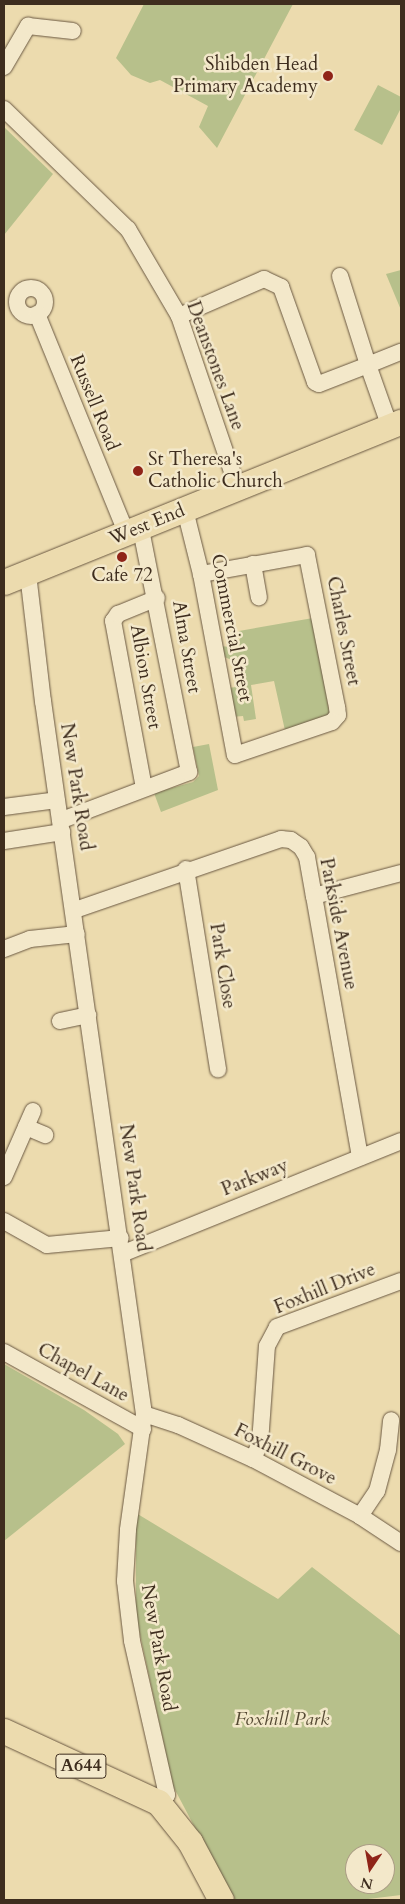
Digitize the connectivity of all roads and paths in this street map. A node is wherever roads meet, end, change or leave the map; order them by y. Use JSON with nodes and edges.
{"nodes":[{"id":1,"x":73,"y":31,"type":"dead end"},
{"id":2,"x":4,"y":66,"type":"edge"},
{"id":3,"x":4,"y":109,"type":"edge"},
{"id":4,"x":340,"y":276,"type":"dead end"},
{"id":5,"x":11,"y":311,"type":"edge"},
{"id":6,"x":37,"y":314,"type":"junction"},
{"id":7,"x":179,"y":316,"type":"junction"},
{"id":8,"x":401,"y":352,"type":"edge"},
{"id":9,"x":368,"y":365,"type":"junction"},
{"id":10,"x":395,"y":424,"type":"edge"},
{"id":11,"x":238,"y":489,"type":"junction"},
{"id":12,"x":185,"y":510,"type":"junction"},
{"id":13,"x":134,"y":532,"type":"junction"},
{"id":14,"x":252,"y":564,"type":"junction"},
{"id":15,"x":28,"y":574,"type":"junction"},
{"id":16,"x":201,"y":574,"type":"junction"},
{"id":17,"x":4,"y":582,"type":"edge"},
{"id":18,"x":259,"y":597,"type":"dead end"},
{"id":19,"x":157,"y":598,"type":"junction"},
{"id":20,"x":235,"y":755,"type":"joint"},
{"id":21,"x":144,"y":788,"type":"junction"},
{"id":22,"x":57,"y":800,"type":"junction"},
{"id":23,"x":4,"y":806,"type":"edge"},
{"id":24,"x":62,"y":826,"type":"junction"},
{"id":25,"x":4,"y":841,"type":"edge"},
{"id":26,"x":186,"y":869,"type":"junction"},
{"id":27,"x":401,"y":874,"type":"edge"},
{"id":28,"x":314,"y":896,"type":"junction"},
{"id":29,"x":75,"y":910,"type":"junction"},
{"id":30,"x":77,"y":934,"type":"junction"},
{"id":31,"x":4,"y":949,"type":"edge"},
{"id":32,"x":88,"y":1015,"type":"junction"},
{"id":33,"x":60,"y":1022,"type":"dead end"},
{"id":34,"x":218,"y":1069,"type":"dead end"},
{"id":35,"x":33,"y":1112,"type":"dead end"},
{"id":36,"x":26,"y":1127,"type":"junction"},
{"id":37,"x":45,"y":1135,"type":"dead end"},
{"id":38,"x":401,"y":1141,"type":"edge"},
{"id":39,"x":360,"y":1158,"type":"junction"},
{"id":40,"x":4,"y":1178,"type":"edge"},
{"id":41,"x":4,"y":1220,"type":"edge"},
{"id":42,"x":122,"y":1245,"type":"junction"},
{"id":43,"x":401,"y":1281,"type":"edge"},
{"id":44,"x":4,"y":1352,"type":"edge"},
{"id":45,"x":391,"y":1420,"type":"dead end"},
{"id":46,"x":144,"y":1422,"type":"junction"},
{"id":47,"x":253,"y":1458,"type":"junction"},
{"id":48,"x":360,"y":1516,"type":"junction"},
{"id":49,"x":401,"y":1543,"type":"edge"},
{"id":50,"x":4,"y":1731,"type":"edge"},
{"id":51,"x":158,"y":1802,"type":"junction"},
{"id":52,"x":221,"y":1900,"type":"edge"}],
"edges":[{"from":1,"to":2,"type":"street"},
{"from":3,"to":7,"type":"street","name":"Deanstones Lane"},
{"from":4,"to":9,"type":"street"},
{"from":5,"to":6,"type":"street","name":"Russell Road"},
{"from":5,"to":6,"type":"street","name":"Russell Road"},
{"from":6,"to":13,"type":"street","name":"Russell Road"},
{"from":7,"to":9,"type":"street"},
{"from":7,"to":11,"type":"street","name":"Deanstones Lane"},
{"from":8,"to":9,"type":"street"},
{"from":9,"to":10,"type":"street"},
{"from":10,"to":11,"type":"main road","name":"West End"},
{"from":11,"to":12,"type":"main road","name":"West End"},
{"from":12,"to":13,"type":"main road","name":"West End"},
{"from":12,"to":16,"type":"street","name":"Commercial Street"},
{"from":13,"to":15,"type":"main road","name":"West End"},
{"from":13,"to":19,"type":"street","name":"Alma Street"},
{"from":14,"to":16,"type":"street"},
{"from":14,"to":18,"type":"street"},
{"from":14,"to":20,"type":"street","name":"Charles Street"},
{"from":15,"to":17,"type":"main road","name":"West End"},
{"from":15,"to":22,"type":"street","name":"New Park Road"},
{"from":16,"to":20,"type":"street","name":"Commercial Street"},
{"from":19,"to":21,"type":"street","name":"Albion Street"},
{"from":19,"to":21,"type":"street","name":"Alma Street"},
{"from":21,"to":24,"type":"street"},
{"from":22,"to":23,"type":"street"},
{"from":22,"to":24,"type":"street","name":"New Park Road"},
{"from":24,"to":25,"type":"street"},
{"from":24,"to":29,"type":"street","name":"New Park Road"},
{"from":26,"to":28,"type":"street","name":"Parkside Avenue"},
{"from":26,"to":29,"type":"street","name":"Parkside Avenue"},
{"from":26,"to":34,"type":"street","name":"Park Close"},
{"from":27,"to":28,"type":"street"},
{"from":28,"to":39,"type":"street","name":"Parkside Avenue"},
{"from":29,"to":30,"type":"street","name":"New Park Road"},
{"from":30,"to":31,"type":"street"},
{"from":30,"to":32,"type":"street","name":"New Park Road"},
{"from":32,"to":33,"type":"street"},
{"from":32,"to":42,"type":"street","name":"New Park Road"},
{"from":35,"to":36,"type":"street"},
{"from":36,"to":37,"type":"street"},
{"from":36,"to":40,"type":"street"},
{"from":38,"to":39,"type":"street","name":"Parkway"},
{"from":39,"to":42,"type":"street","name":"Parkway"},
{"from":41,"to":42,"type":"street","name":"Parkway"},
{"from":42,"to":46,"type":"street","name":"New Park Road"},
{"from":43,"to":47,"type":"street","name":"Foxhill Drive"},
{"from":44,"to":46,"type":"street","name":"Chapel Lane"},
{"from":45,"to":48,"type":"street"},
{"from":46,"to":47,"type":"street","name":"Foxhill Grove"},
{"from":46,"to":51,"type":"street","name":"New Park Road"},
{"from":47,"to":48,"type":"street","name":"Foxhill Grove"},
{"from":48,"to":49,"type":"street","name":"Foxhill Grove"},
{"from":50,"to":51,"type":"main road","number":"A644"},
{"from":51,"to":52,"type":"main road","number":"A644"}]}
